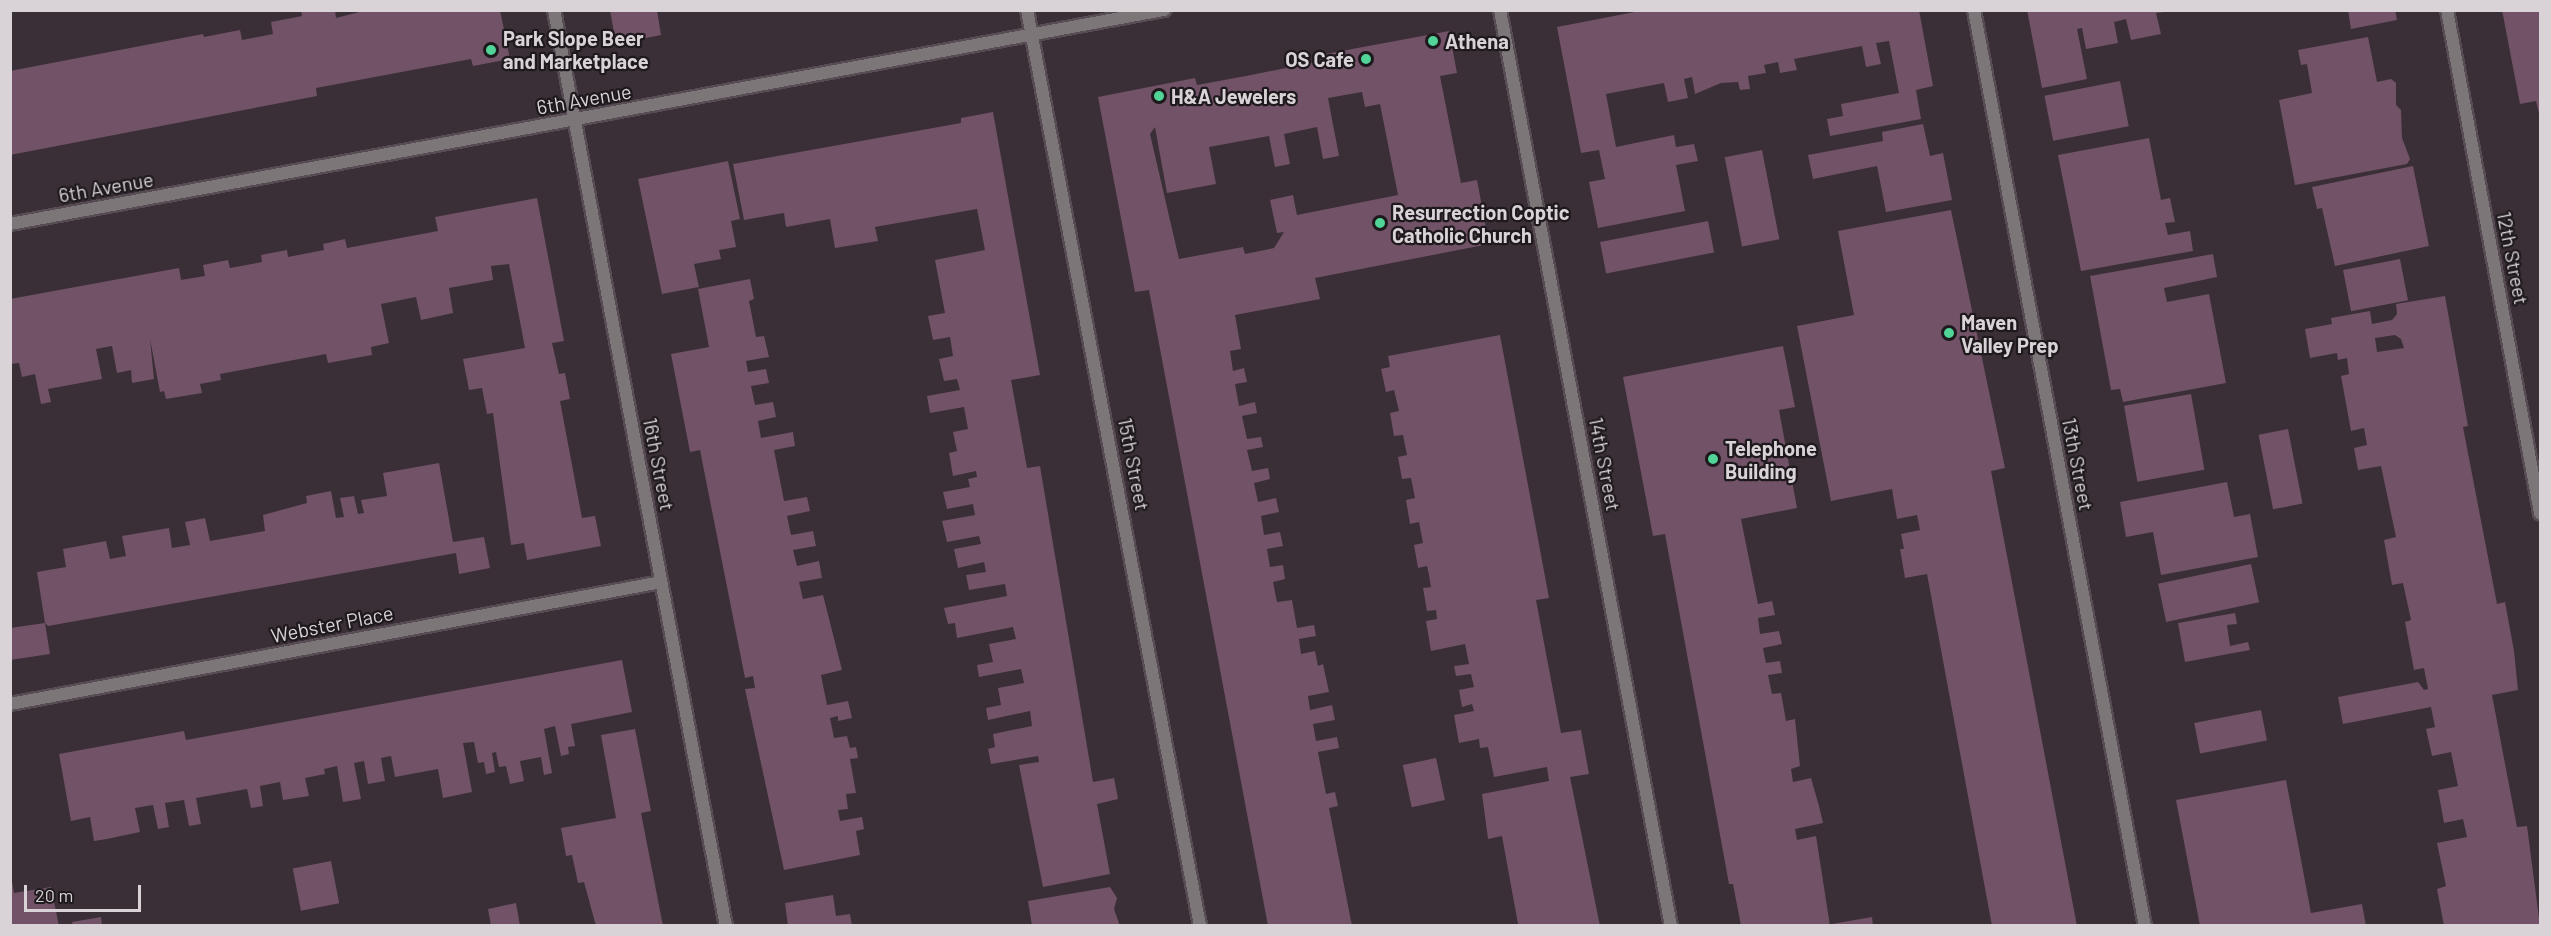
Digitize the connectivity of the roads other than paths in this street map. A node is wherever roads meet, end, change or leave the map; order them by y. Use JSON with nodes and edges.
{"nodes":[{"id":1,"x":555,"y":10,"type":"edge"},
{"id":2,"x":1028,"y":10,"type":"edge"},
{"id":3,"x":1164,"y":10,"type":"edge"},
{"id":4,"x":1500,"y":10,"type":"edge"},
{"id":5,"x":1974,"y":10,"type":"edge"},
{"id":6,"x":2447,"y":10,"type":"edge"},
{"id":7,"x":1032,"y":35,"type":"junction"},
{"id":8,"x":575,"y":121,"type":"junction"},
{"id":9,"x":10,"y":224,"type":"edge"},
{"id":10,"x":2541,"y":513,"type":"edge"},
{"id":11,"x":661,"y":582,"type":"junction"},
{"id":12,"x":10,"y":704,"type":"edge"},
{"id":13,"x":726,"y":926,"type":"edge"},
{"id":14,"x":1200,"y":926,"type":"edge"},
{"id":15,"x":1671,"y":926,"type":"edge"},
{"id":16,"x":2145,"y":926,"type":"edge"}],
"edges":[{"from":1,"to":8,"type":"street","name":"16th Street"},
{"from":2,"to":7,"type":"street","name":"15th Street"},
{"from":3,"to":7,"type":"street","name":"6th Avenue"},
{"from":4,"to":15,"type":"street","name":"14th Street"},
{"from":5,"to":16,"type":"street","name":"13th Street"},
{"from":6,"to":10,"type":"street","name":"12th Street"},
{"from":7,"to":8,"type":"street","name":"6th Avenue"},
{"from":7,"to":14,"type":"street","name":"15th Street"},
{"from":8,"to":9,"type":"street","name":"6th Avenue"},
{"from":8,"to":11,"type":"street","name":"16th Street"},
{"from":11,"to":12,"type":"street","name":"Webster Place"},
{"from":11,"to":13,"type":"street","name":"16th Street"}]}
